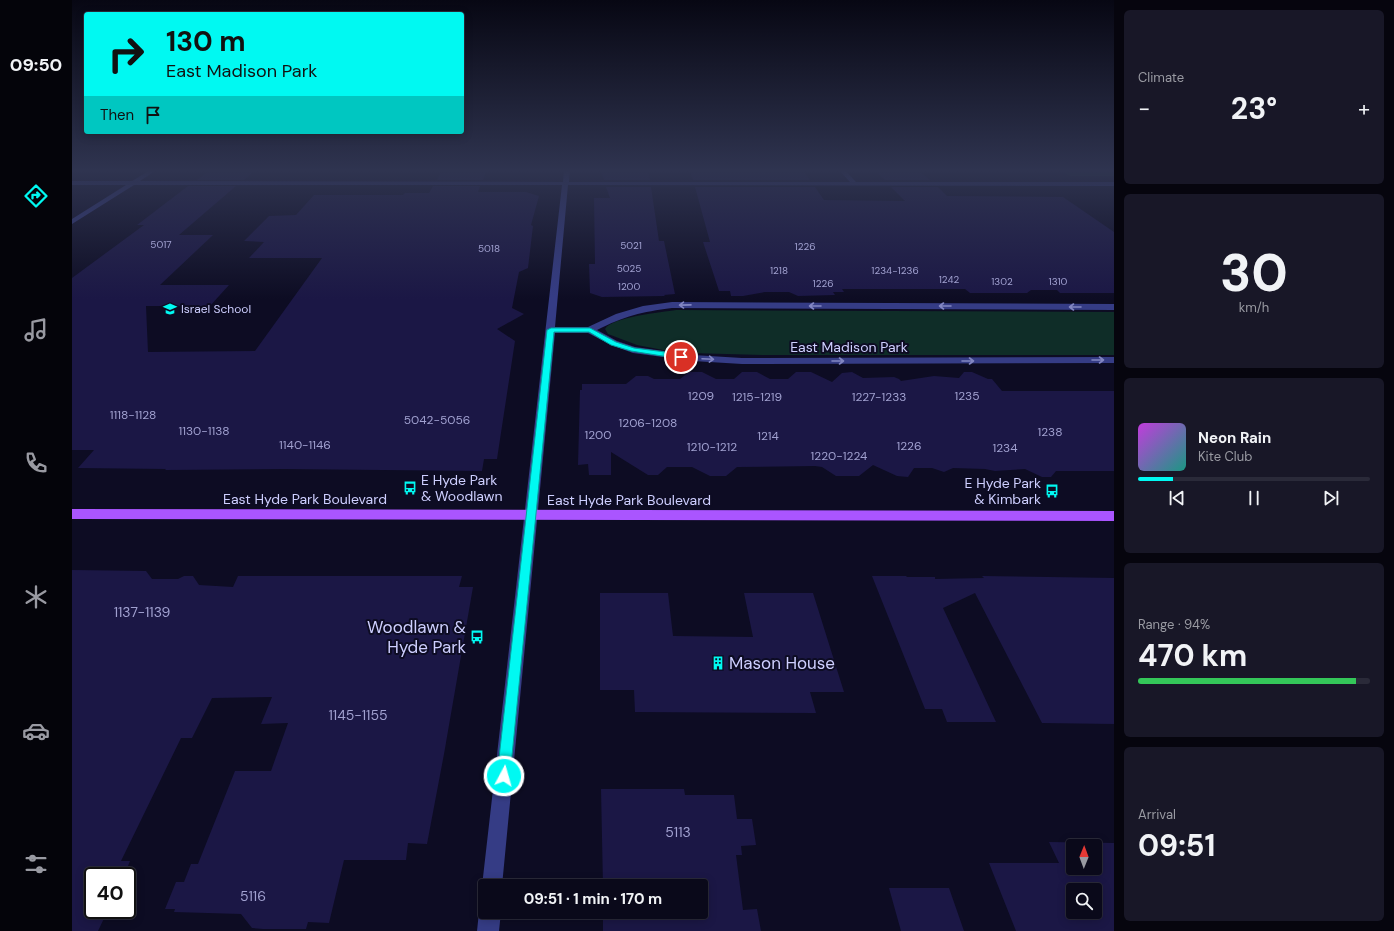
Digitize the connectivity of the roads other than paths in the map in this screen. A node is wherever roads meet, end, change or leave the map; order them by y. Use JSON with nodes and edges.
{"nodes":[{"id":1,"x":87,"y":212,"type":"edge"},
{"id":2,"x":562,"y":212,"type":"edge"},
{"id":3,"x":72,"y":222,"type":"edge"},
{"id":4,"x":1114,"y":307,"type":"edge"},
{"id":5,"x":551,"y":330,"type":"junction"},
{"id":6,"x":590,"y":330,"type":"junction"},
{"id":7,"x":1114,"y":360,"type":"edge"},
{"id":8,"x":72,"y":514,"type":"edge"},
{"id":9,"x":530,"y":516,"type":"junction"},
{"id":10,"x":1114,"y":516,"type":"edge"},
{"id":11,"x":493,"y":879,"type":"edge"},
{"id":12,"x":489,"y":919,"type":"edge"},
{"id":13,"x":488,"y":931,"type":"edge"}],
"edges":[{"from":1,"to":3,"type":"street"},
{"from":2,"to":5,"type":"street"},
{"from":4,"to":6,"type":"street","name":"East Madison Park","one_way":true},
{"from":5,"to":6,"type":"street","name":"East Madison Park"},
{"from":5,"to":9,"type":"street"},
{"from":6,"to":7,"type":"street","name":"East Madison Park","one_way":true},
{"from":8,"to":9,"type":"main road","name":"East Hyde Park Boulevard"},
{"from":9,"to":10,"type":"main road","name":"East Hyde Park Boulevard"},
{"from":9,"to":11,"type":"street"},
{"from":12,"to":13,"type":"street"}]}
